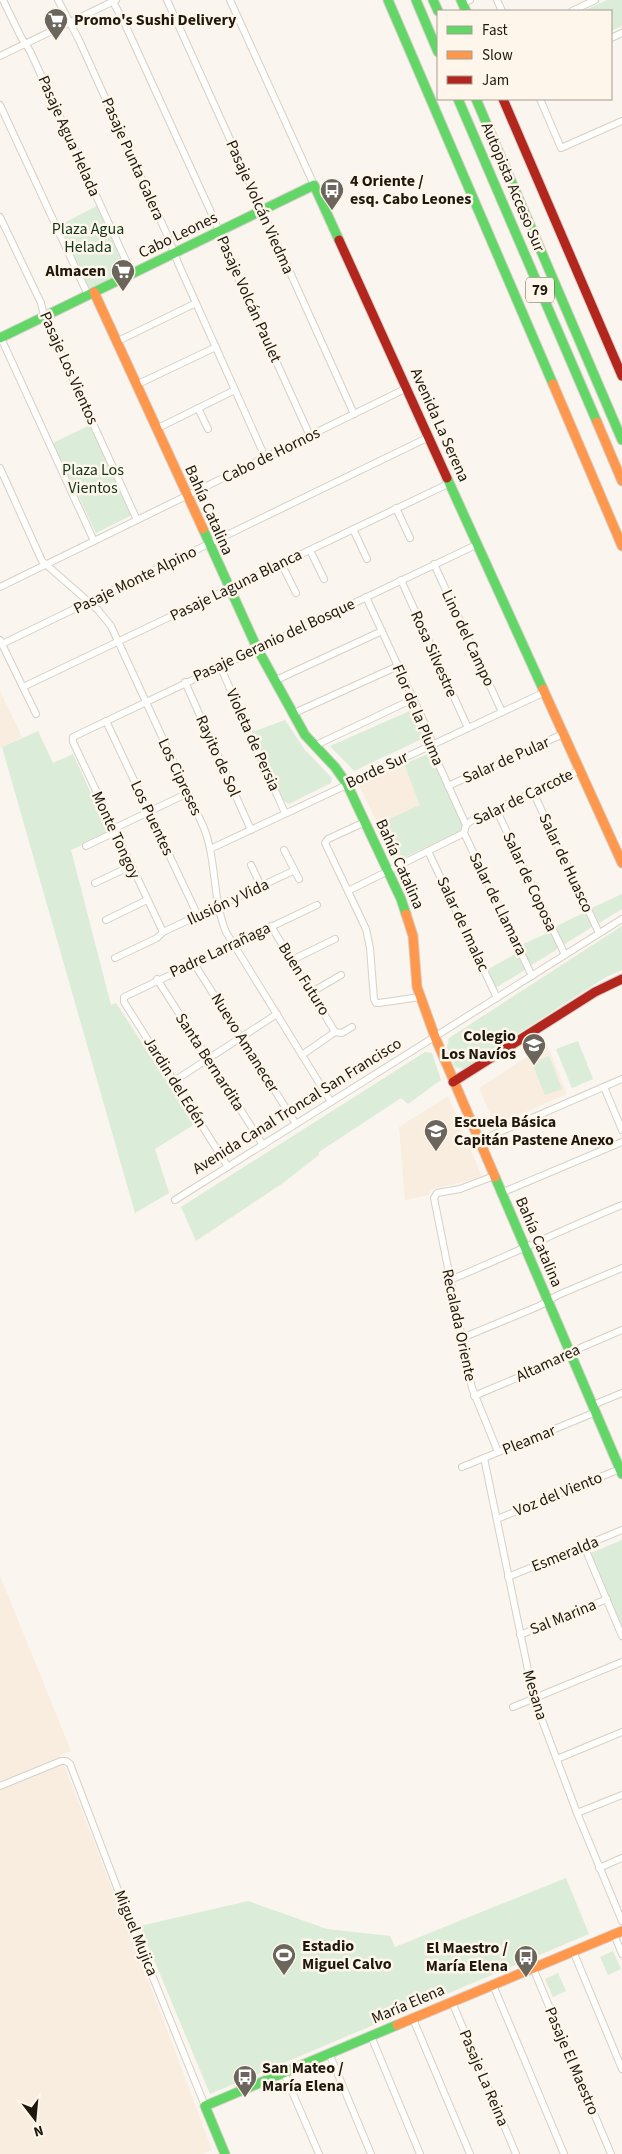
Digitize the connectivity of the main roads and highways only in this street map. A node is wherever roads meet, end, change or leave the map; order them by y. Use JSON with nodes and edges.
{"nodes":[{"id":1,"x":388,"y":0,"type":"edge"},
{"id":2,"x":416,"y":0,"type":"edge"},
{"id":3,"x":437,"y":50,"type":"edge"},
{"id":4,"x":458,"y":100,"type":"edge"},
{"id":5,"x":476,"y":100,"type":"edge"},
{"id":6,"x":503,"y":100,"type":"edge"},
{"id":7,"x":314,"y":185,"type":"joint"},
{"id":8,"x":91,"y":294,"type":"junction"},
{"id":9,"x":0,"y":337,"type":"edge"},
{"id":10,"x":622,"y":376,"type":"edge"},
{"id":11,"x":622,"y":440,"type":"edge"},
{"id":12,"x":622,"y":481,"type":"edge"},
{"id":13,"x":622,"y":546,"type":"edge"},
{"id":14,"x":622,"y":862,"type":"edge"},
{"id":15,"x":622,"y":979,"type":"edge"},
{"id":16,"x":453,"y":1082,"type":"junction"},
{"id":17,"x":619,"y":1457,"type":"edge"},
{"id":18,"x":621,"y":1471,"type":"edge"},
{"id":19,"x":618,"y":1933,"type":"edge"},
{"id":20,"x":224,"y":2154,"type":"edge"}],
"edges":[{"from":1,"to":13,"type":"main road"},
{"from":2,"to":3,"type":"main road"},
{"from":4,"to":12,"type":"main road","name":"Autopista Acceso Sur","number":"79"},
{"from":5,"to":11,"type":"main road","name":"Autopista Acceso Sur","number":"79"},
{"from":6,"to":10,"type":"main road"},
{"from":7,"to":8,"type":"main road","name":"Cabo Leones"},
{"from":7,"to":14,"type":"main road","name":"Avenida La Serena"},
{"from":8,"to":9,"type":"main road","name":"Cabo Leones"},
{"from":8,"to":16,"type":"main road","name":"Bahía Catalina"},
{"from":15,"to":16,"type":"main road"},
{"from":16,"to":17,"type":"main road","name":"Bahía Catalina"},
{"from":17,"to":18,"type":"main road","name":"Bahía Catalina"},
{"from":19,"to":20,"type":"main road","name":"María Elena"}]}
